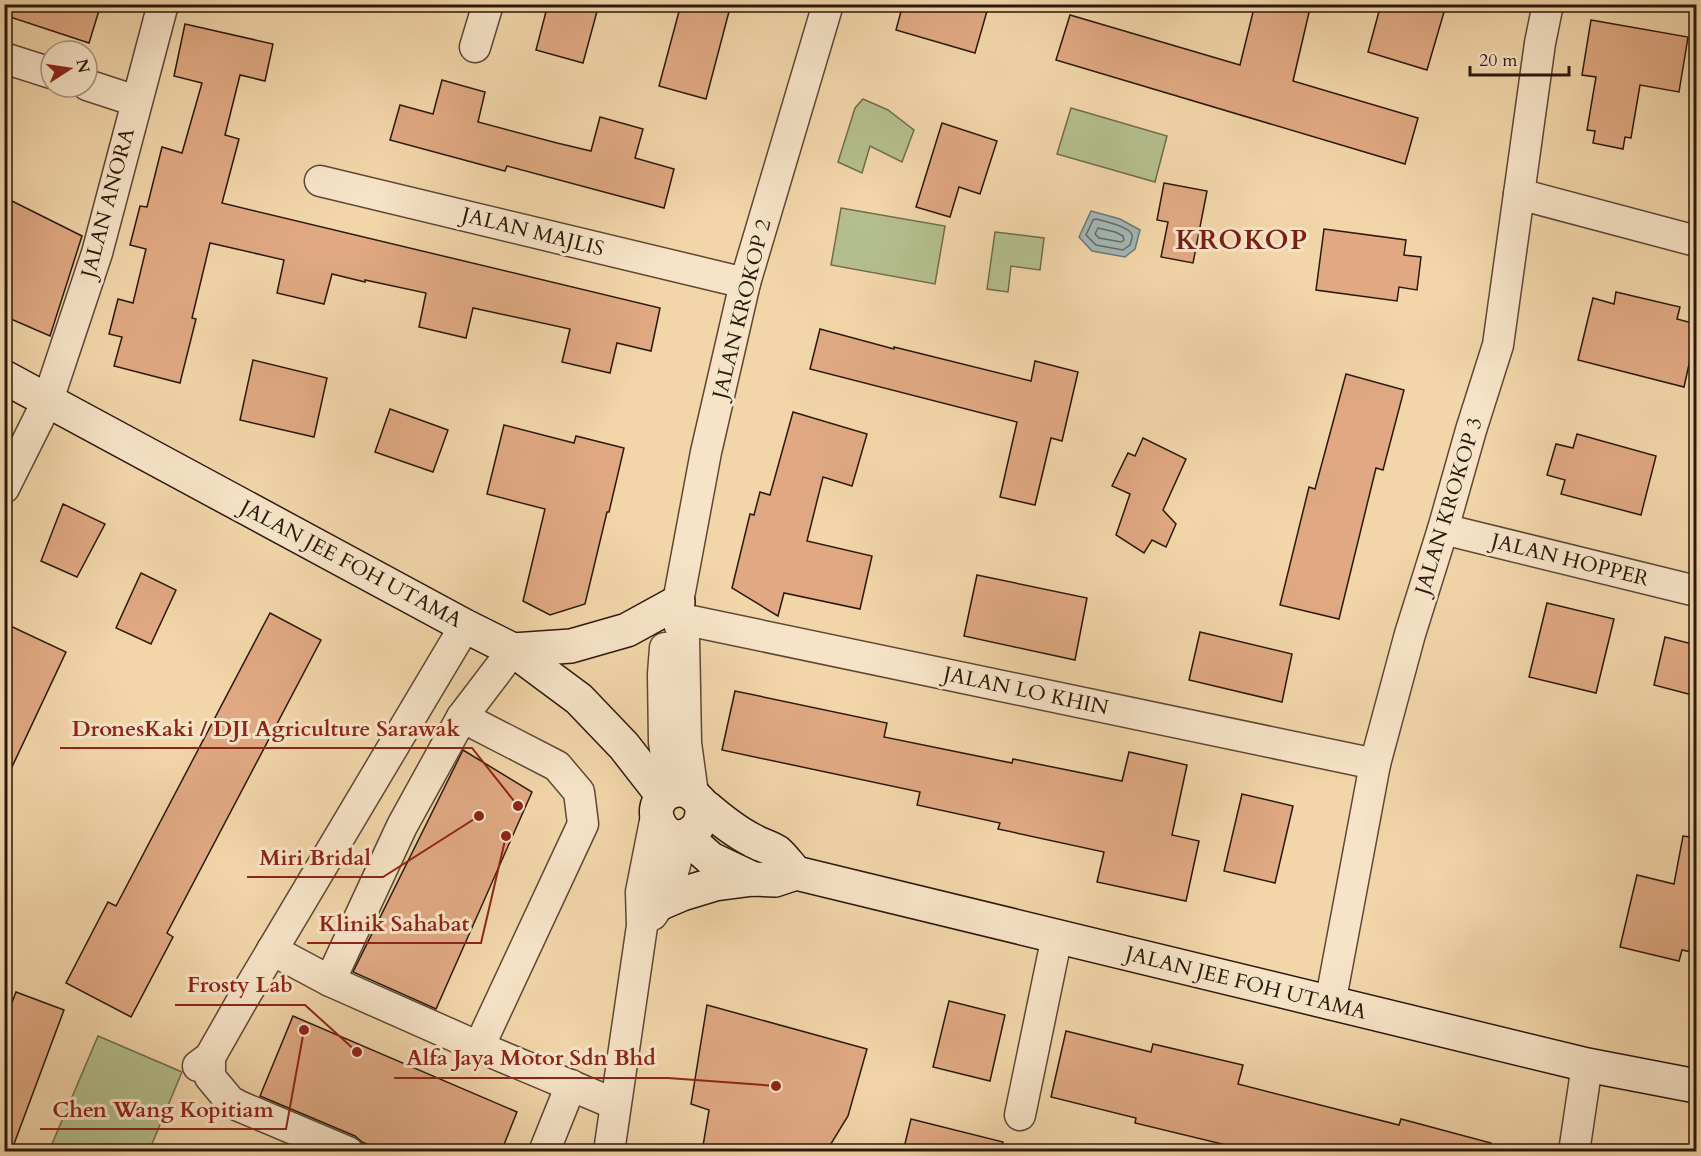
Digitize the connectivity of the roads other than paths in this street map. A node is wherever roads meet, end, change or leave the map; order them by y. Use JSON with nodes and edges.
{"nodes":[{"id":1,"x":163,"y":4,"type":"edge"},
{"id":2,"x":488,"y":4,"type":"edge"},
{"id":3,"x":828,"y":4,"type":"edge"},
{"id":4,"x":1548,"y":4,"type":"edge"},
{"id":5,"x":475,"y":47,"type":"dead end"},
{"id":6,"x":4,"y":58,"type":"edge"},
{"id":7,"x":39,"y":69,"type":"edge"},
{"id":8,"x":99,"y":89,"type":"edge"},
{"id":9,"x":136,"y":101,"type":"junction"},
{"id":10,"x":320,"y":181,"type":"dead end"},
{"id":11,"x":1519,"y":194,"type":"junction"},
{"id":12,"x":1696,"y":241,"type":"edge"},
{"id":13,"x":745,"y":283,"type":"junction"},
{"id":14,"x":4,"y":377,"type":"edge"},
{"id":15,"x":48,"y":400,"type":"junction"},
{"id":16,"x":4,"y":488,"type":"edge"},
{"id":17,"x":1443,"y":529,"type":"junction"},
{"id":18,"x":1696,"y":591,"type":"edge"},
{"id":19,"x":678,"y":610,"type":"junction"},
{"id":20,"x":465,"y":626,"type":"junction"},
{"id":21,"x":513,"y":650,"type":"junction"},
{"id":22,"x":462,"y":717,"type":"junction"},
{"id":23,"x":1375,"y":764,"type":"junction"},
{"id":24,"x":362,"y":799,"type":"junction"},
{"id":25,"x":679,"y":810,"type":"junction"},
{"id":26,"x":402,"y":826,"type":"junction"},
{"id":27,"x":796,"y":873,"type":"junction"},
{"id":28,"x":753,"y":879,"type":"junction"},
{"id":29,"x":652,"y":915,"type":"junction"},
{"id":30,"x":1057,"y":936,"type":"junction"},
{"id":31,"x":272,"y":950,"type":"junction"},
{"id":32,"x":330,"y":981,"type":"junction"},
{"id":33,"x":1330,"y":1004,"type":"junction"},
{"id":34,"x":479,"y":1047,"type":"junction"},
{"id":35,"x":1587,"y":1065,"type":"junction"},
{"id":36,"x":571,"y":1085,"type":"junction"},
{"id":37,"x":1696,"y":1086,"type":"edge"},
{"id":38,"x":615,"y":1104,"type":"junction"},
{"id":39,"x":1020,"y":1115,"type":"dead end"},
{"id":40,"x":348,"y":1152,"type":"edge"},
{"id":41,"x":544,"y":1152,"type":"edge"},
{"id":42,"x":609,"y":1152,"type":"edge"},
{"id":43,"x":1574,"y":1152,"type":"edge"}],
"edges":[{"from":1,"to":9,"type":"street","name":"JALAN ANORA"},
{"from":2,"to":5,"type":"street"},
{"from":3,"to":13,"type":"street","name":"JALAN KROKOP 2"},
{"from":4,"to":11,"type":"street","name":"JALAN KROKOP 3"},
{"from":6,"to":7,"type":"street"},
{"from":8,"to":9,"type":"street"},
{"from":9,"to":15,"type":"street","name":"JALAN ANORA"},
{"from":10,"to":13,"type":"street","name":"JALAN MAJLIS"},
{"from":11,"to":12,"type":"street"},
{"from":11,"to":17,"type":"street","name":"JALAN KROKOP 3"},
{"from":13,"to":19,"type":"street","name":"JALAN KROKOP 2"},
{"from":14,"to":15,"type":"street","name":"JALAN JEE FOH UTAMA"},
{"from":15,"to":16,"type":"street","name":"JALAN ANORA"},
{"from":15,"to":20,"type":"street","name":"JALAN JEE FOH UTAMA"},
{"from":17,"to":18,"type":"street","name":"JALAN HOPPER"},
{"from":17,"to":23,"type":"street","name":"JALAN KROKOP 3"},
{"from":19,"to":21,"type":"street"},
{"from":19,"to":23,"type":"street","name":"JALAN LO KHIN"},
{"from":19,"to":25,"type":"street","name":"JALAN KROKOP 2"},
{"from":20,"to":21,"type":"street","name":"JALAN JEE FOH UTAMA"},
{"from":20,"to":24,"type":"street"},
{"from":21,"to":22,"type":"street"},
{"from":21,"to":25,"type":"street","name":"JALAN JEE FOH UTAMA"},
{"from":22,"to":26,"type":"street"},
{"from":22,"to":34,"type":"street"},
{"from":23,"to":33,"type":"street","name":"JALAN KROKOP 3"},
{"from":24,"to":26,"type":"street"},
{"from":24,"to":31,"type":"street"},
{"from":25,"to":27,"type":"street"},
{"from":25,"to":28,"type":"street"},
{"from":25,"to":29,"type":"street","name":"JALAN KROKOP 2"},
{"from":26,"to":32,"type":"street"},
{"from":27,"to":28,"type":"street"},
{"from":27,"to":30,"type":"street","name":"JALAN JEE FOH UTAMA"},
{"from":28,"to":29,"type":"street"},
{"from":29,"to":38,"type":"street","name":"JALAN KROKOP 2"},
{"from":30,"to":33,"type":"street","name":"JALAN JEE FOH UTAMA"},
{"from":30,"to":39,"type":"street"},
{"from":31,"to":32,"type":"street"},
{"from":31,"to":40,"type":"street"},
{"from":32,"to":34,"type":"street"},
{"from":33,"to":35,"type":"street","name":"JALAN JEE FOH UTAMA"},
{"from":34,"to":36,"type":"street"},
{"from":35,"to":37,"type":"street","name":"JALAN JEE FOH UTAMA"},
{"from":35,"to":43,"type":"street"},
{"from":36,"to":38,"type":"street"},
{"from":36,"to":41,"type":"street"},
{"from":38,"to":42,"type":"street","name":"JALAN KROKOP 2"}]}
